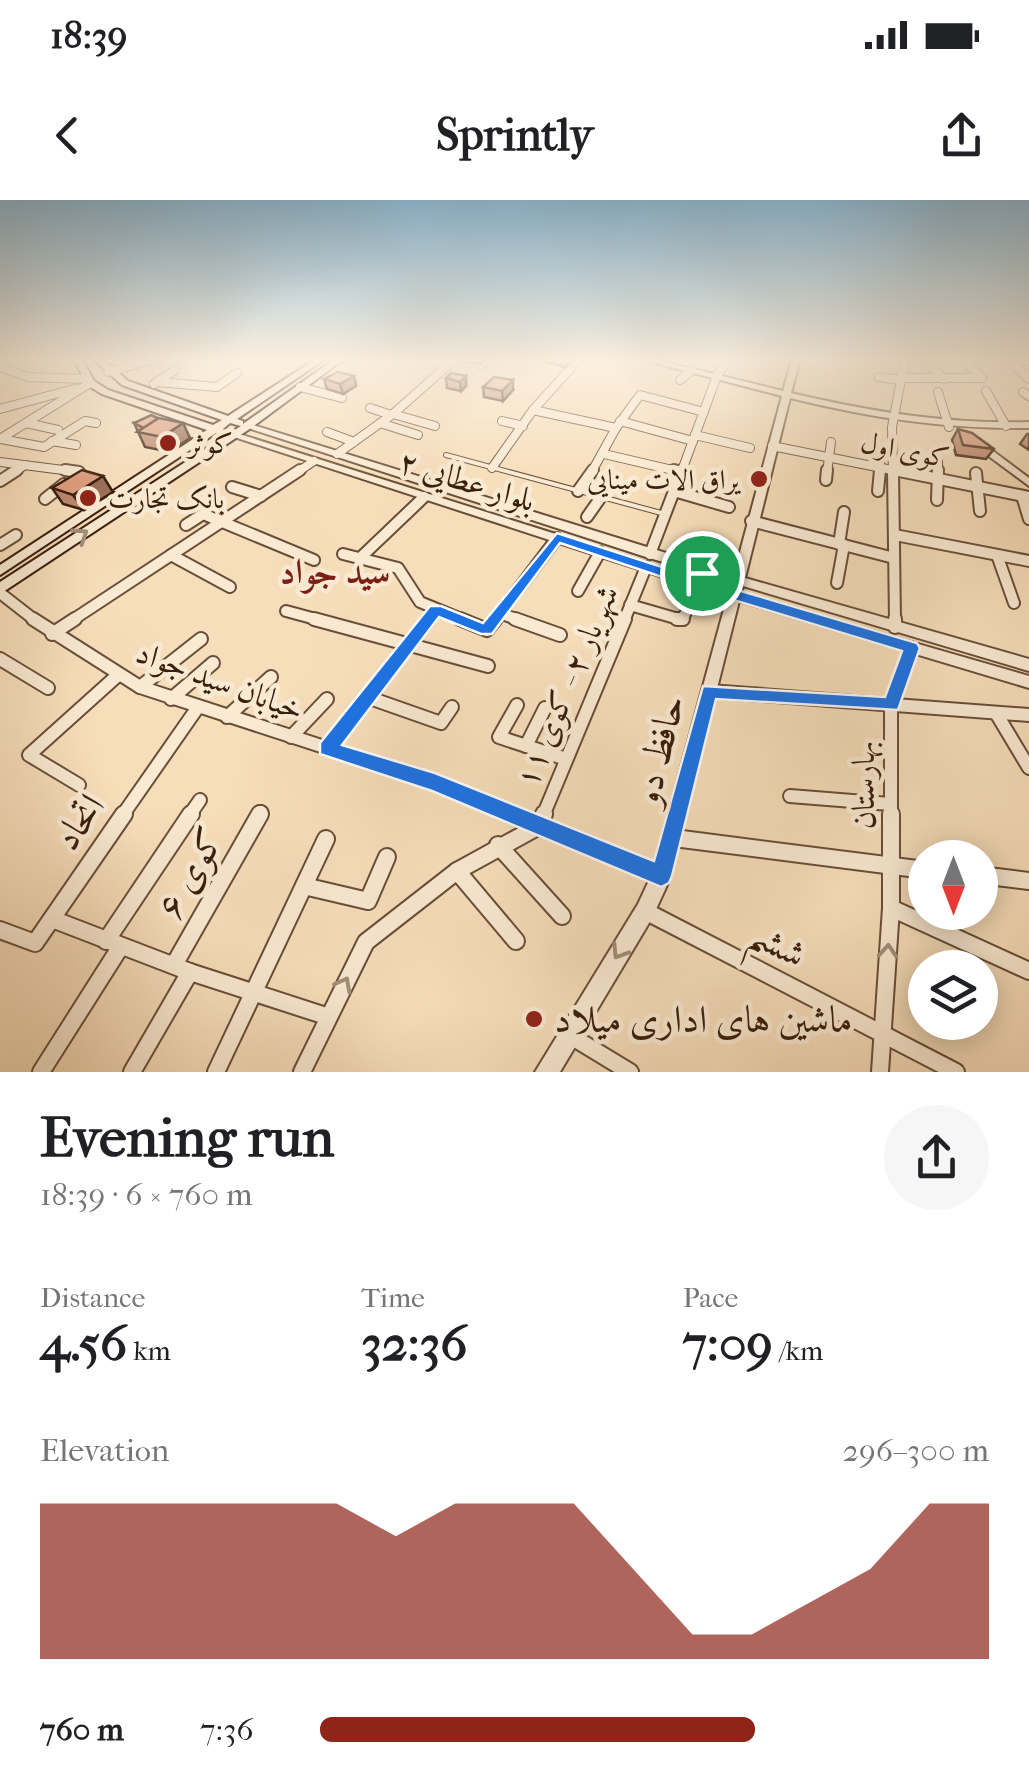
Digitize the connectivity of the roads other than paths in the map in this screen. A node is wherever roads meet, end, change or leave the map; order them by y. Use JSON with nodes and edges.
{"nodes":[{"id":1,"x":29,"y":400,"type":"edge"},
{"id":2,"x":61,"y":400,"type":"edge"},
{"id":3,"x":128,"y":400,"type":"edge"},
{"id":4,"x":170,"y":400,"type":"edge"},
{"id":5,"x":283,"y":400,"type":"edge"},
{"id":6,"x":409,"y":400,"type":"edge"},
{"id":7,"x":542,"y":400,"type":"edge"},
{"id":8,"x":637,"y":400,"type":"edge"},
{"id":9,"x":658,"y":400,"type":"edge"},
{"id":10,"x":708,"y":400,"type":"edge"},
{"id":11,"x":783,"y":400,"type":"edge"},
{"id":12,"x":809,"y":400,"type":"edge"},
{"id":13,"x":897,"y":400,"type":"edge"},
{"id":14,"x":942,"y":400,"type":"edge"},
{"id":15,"x":991,"y":400,"type":"edge"},
{"id":16,"x":259,"y":401,"type":"joint"},
{"id":17,"x":178,"y":402,"type":"junction"},
{"id":18,"x":370,"y":408,"type":"dead end"},
{"id":19,"x":0,"y":409,"type":"edge"},
{"id":20,"x":533,"y":410,"type":"junction"},
{"id":21,"x":704,"y":412,"type":"junction"},
{"id":22,"x":392,"y":415,"type":"junction"},
{"id":23,"x":182,"y":419,"type":"junction"},
{"id":24,"x":502,"y":420,"type":"dead end"},
{"id":25,"x":26,"y":422,"type":"junction"},
{"id":26,"x":96,"y":423,"type":"dead end"},
{"id":27,"x":380,"y":423,"type":"junction"},
{"id":28,"x":893,"y":423,"type":"junction"},
{"id":29,"x":618,"y":425,"type":"junction"},
{"id":30,"x":247,"y":426,"type":"junction"},
{"id":31,"x":435,"y":426,"type":"dead end"},
{"id":32,"x":523,"y":426,"type":"junction"},
{"id":33,"x":1006,"y":426,"type":"junction"},
{"id":34,"x":74,"y":428,"type":"junction"},
{"id":35,"x":232,"y":428,"type":"junction"},
{"id":36,"x":1029,"y":429,"type":"edge"},
{"id":37,"x":58,"y":430,"type":"dead end"},
{"id":38,"x":87,"y":430,"type":"dead end"},
{"id":39,"x":217,"y":430,"type":"junction"},
{"id":40,"x":959,"y":430,"type":"junction"},
{"id":41,"x":327,"y":432,"type":"dead end"},
{"id":42,"x":418,"y":435,"type":"dead end"},
{"id":43,"x":694,"y":438,"type":"junction"},
{"id":44,"x":1,"y":439,"type":"edge"},
{"id":45,"x":52,"y":442,"type":"junction"},
{"id":46,"x":354,"y":442,"type":"junction"},
{"id":47,"x":831,"y":442,"type":"dead end"},
{"id":48,"x":76,"y":445,"type":"dead end"},
{"id":49,"x":772,"y":446,"type":"junction"},
{"id":50,"x":750,"y":448,"type":"dead end"},
{"id":51,"x":188,"y":449,"type":"junction"},
{"id":52,"x":880,"y":452,"type":"dead end"},
{"id":53,"x":337,"y":454,"type":"junction"},
{"id":54,"x":604,"y":454,"type":"junction"},
{"id":55,"x":446,"y":456,"type":"dead end"},
{"id":56,"x":829,"y":458,"type":"junction"},
{"id":57,"x":314,"y":461,"type":"junction"},
{"id":58,"x":0,"y":462,"type":"edge"},
{"id":59,"x":938,"y":462,"type":"dead end"},
{"id":60,"x":25,"y":465,"type":"junction"},
{"id":61,"x":492,"y":468,"type":"junction"},
{"id":62,"x":880,"y":468,"type":"junction"},
{"id":63,"x":681,"y":472,"type":"junction"},
{"id":64,"x":894,"y":472,"type":"junction"},
{"id":65,"x":976,"y":473,"type":"dead end"},
{"id":66,"x":826,"y":480,"type":"dead end"},
{"id":67,"x":938,"y":480,"type":"junction"},
{"id":68,"x":1027,"y":480,"type":"edge"},
{"id":69,"x":0,"y":481,"type":"edge"},
{"id":70,"x":232,"y":487,"type":"dead end"},
{"id":71,"x":977,"y":488,"type":"junction"},
{"id":72,"x":428,"y":491,"type":"junction"},
{"id":73,"x":578,"y":491,"type":"junction"},
{"id":74,"x":674,"y":491,"type":"junction"},
{"id":75,"x":878,"y":491,"type":"dead end"},
{"id":76,"x":260,"y":496,"type":"junction"},
{"id":77,"x":601,"y":497,"type":"junction"},
{"id":78,"x":1026,"y":497,"type":"edge"},
{"id":79,"x":45,"y":498,"type":"dead end"},
{"id":80,"x":937,"y":500,"type":"dead end"},
{"id":81,"x":729,"y":507,"type":"dead end"},
{"id":82,"x":980,"y":511,"type":"dead end"},
{"id":83,"x":844,"y":512,"type":"dead end"},
{"id":84,"x":665,"y":514,"type":"junction"},
{"id":85,"x":587,"y":517,"type":"dead end"},
{"id":86,"x":1029,"y":519,"type":"edge"},
{"id":87,"x":751,"y":521,"type":"junction"},
{"id":88,"x":220,"y":523,"type":"junction"},
{"id":89,"x":186,"y":525,"type":"dead end"},
{"id":90,"x":16,"y":535,"type":"dead end"},
{"id":91,"x":895,"y":535,"type":"junction"},
{"id":92,"x":557,"y":538,"type":"junction"},
{"id":93,"x":842,"y":544,"type":"junction"},
{"id":94,"x":0,"y":545,"type":"edge"},
{"id":95,"x":600,"y":552,"type":"junction"},
{"id":96,"x":343,"y":554,"type":"dead end"},
{"id":97,"x":171,"y":555,"type":"junction"},
{"id":98,"x":997,"y":555,"type":"junction"},
{"id":99,"x":894,"y":558,"type":"junction"},
{"id":100,"x":360,"y":559,"type":"junction"},
{"id":101,"x":314,"y":560,"type":"dead end"},
{"id":102,"x":648,"y":561,"type":"junction"},
{"id":103,"x":1029,"y":561,"type":"edge"},
{"id":104,"x":741,"y":562,"type":"junction"},
{"id":105,"x":0,"y":571,"type":"edge"},
{"id":106,"x":696,"y":576,"type":"junction"},
{"id":107,"x":837,"y":583,"type":"dead end"},
{"id":108,"x":230,"y":586,"type":"dead end"},
{"id":109,"x":734,"y":587,"type":"junction"},
{"id":110,"x":578,"y":590,"type":"dead end"},
{"id":111,"x":0,"y":591,"type":"edge"},
{"id":112,"x":78,"y":601,"type":"dead end"},
{"id":113,"x":1014,"y":603,"type":"dead end"},
{"id":114,"x":630,"y":605,"type":"junction"},
{"id":115,"x":91,"y":609,"type":"junction"},
{"id":116,"x":436,"y":610,"type":"junction"},
{"id":117,"x":286,"y":611,"type":"dead end"},
{"id":118,"x":499,"y":613,"type":"junction"},
{"id":119,"x":895,"y":627,"type":"junction"},
{"id":120,"x":52,"y":634,"type":"junction"},
{"id":121,"x":560,"y":635,"type":"dead end"},
{"id":122,"x":201,"y":639,"type":"dead end"},
{"id":123,"x":410,"y":643,"type":"junction"},
{"id":124,"x":911,"y":648,"type":"junction"},
{"id":125,"x":988,"y":654,"type":"junction"},
{"id":126,"x":0,"y":659,"type":"edge"},
{"id":127,"x":213,"y":663,"type":"dead end"},
{"id":128,"x":1029,"y":665,"type":"edge"},
{"id":129,"x":488,"y":666,"type":"dead end"},
{"id":130,"x":989,"y":672,"type":"junction"},
{"id":131,"x":118,"y":676,"type":"junction"},
{"id":132,"x":272,"y":677,"type":"dead end"},
{"id":133,"x":1029,"y":682,"type":"edge"},
{"id":134,"x":140,"y":687,"type":"junction"},
{"id":135,"x":48,"y":688,"type":"dead end"},
{"id":136,"x":710,"y":692,"type":"junction"},
{"id":137,"x":368,"y":697,"type":"junction"},
{"id":138,"x":171,"y":699,"type":"junction"},
{"id":139,"x":326,"y":699,"type":"dead end"},
{"id":140,"x":517,"y":704,"type":"dead end"},
{"id":141,"x":891,"y":705,"type":"junction"},
{"id":142,"x":198,"y":707,"type":"junction"},
{"id":143,"x":452,"y":707,"type":"dead end"},
{"id":144,"x":545,"y":708,"type":"dead end"},
{"id":145,"x":996,"y":712,"type":"junction"},
{"id":146,"x":1029,"y":715,"type":"edge"},
{"id":147,"x":227,"y":716,"type":"junction"},
{"id":148,"x":291,"y":737,"type":"junction"},
{"id":149,"x":526,"y":746,"type":"junction"},
{"id":150,"x":327,"y":748,"type":"junction"},
{"id":151,"x":566,"y":759,"type":"junction"},
{"id":152,"x":1029,"y":768,"type":"edge"},
{"id":153,"x":78,"y":786,"type":"dead end"},
{"id":154,"x":790,"y":796,"type":"dead end"},
{"id":155,"x":200,"y":800,"type":"dead end"},
{"id":156,"x":890,"y":804,"type":"junction"},
{"id":157,"x":261,"y":812,"type":"dead end"},
{"id":158,"x":539,"y":826,"type":"junction"},
{"id":159,"x":674,"y":838,"type":"junction"},
{"id":160,"x":326,"y":839,"type":"dead end"},
{"id":161,"x":498,"y":845,"type":"junction"},
{"id":162,"x":387,"y":857,"type":"dead end"},
{"id":163,"x":890,"y":866,"type":"junction"},
{"id":164,"x":908,"y":868,"type":"edge"},
{"id":165,"x":456,"y":871,"type":"junction"},
{"id":166,"x":661,"y":876,"type":"junction"},
{"id":167,"x":998,"y":877,"type":"edge"},
{"id":168,"x":1029,"y":880,"type":"edge"},
{"id":169,"x":304,"y":886,"type":"junction"},
{"id":170,"x":890,"y":908,"type":"junction"},
{"id":171,"x":645,"y":911,"type":"junction"},
{"id":172,"x":562,"y":916,"type":"dead end"},
{"id":173,"x":52,"y":919,"type":"junction"},
{"id":174,"x":0,"y":930,"type":"edge"},
{"id":175,"x":516,"y":941,"type":"dead end"},
{"id":176,"x":113,"y":943,"type":"junction"},
{"id":177,"x":182,"y":968,"type":"junction"},
{"id":178,"x":1029,"y":971,"type":"edge"},
{"id":179,"x":255,"y":992,"type":"junction"},
{"id":180,"x":326,"y":1016,"type":"junction"},
{"id":181,"x":567,"y":1034,"type":"junction"},
{"id":182,"x":882,"y":1035,"type":"junction"},
{"id":183,"x":41,"y":1072,"type":"edge"},
{"id":184,"x":132,"y":1072,"type":"edge"},
{"id":185,"x":216,"y":1072,"type":"edge"},
{"id":186,"x":302,"y":1072,"type":"edge"},
{"id":187,"x":547,"y":1072,"type":"edge"},
{"id":188,"x":630,"y":1072,"type":"edge"},
{"id":189,"x":880,"y":1072,"type":"edge"},
{"id":190,"x":956,"y":1072,"type":"edge"}],
"edges":[{"from":1,"to":19,"type":"street"},
{"from":2,"to":25,"type":"street"},
{"from":3,"to":23,"type":"main road"},
{"from":4,"to":17,"type":"main road"},
{"from":5,"to":30,"type":"main road"},
{"from":6,"to":22,"type":"street"},
{"from":7,"to":20,"type":"street"},
{"from":8,"to":29,"type":"street"},
{"from":9,"to":21,"type":"street"},
{"from":10,"to":21,"type":"street","name":"شهریار ۲ - کوی ۱۱"},
{"from":11,"to":49,"type":"street","name":"حافظ دو"},
{"from":12,"to":28,"type":"street"},
{"from":13,"to":28,"type":"street"},
{"from":14,"to":40,"type":"street"},
{"from":15,"to":33,"type":"street"},
{"from":16,"to":17,"type":"main road"},
{"from":16,"to":35,"type":"main road"},
{"from":17,"to":35,"type":"main road"},
{"from":18,"to":22,"type":"street"},
{"from":20,"to":29,"type":"street"},
{"from":20,"to":32,"type":"street"},
{"from":21,"to":43,"type":"street","name":"شهریار ۲ - کوی ۱۱"},
{"from":22,"to":27,"type":"street"},
{"from":22,"to":31,"type":"street"},
{"from":23,"to":39,"type":"main road"},
{"from":23,"to":51,"type":"main road"},
{"from":24,"to":32,"type":"street"},
{"from":25,"to":37,"type":"street"},
{"from":25,"to":44,"type":"street"},
{"from":26,"to":34,"type":"street"},
{"from":27,"to":42,"type":"street"},
{"from":27,"to":46,"type":"street"},
{"from":28,"to":40,"type":"street"},
{"from":28,"to":40,"type":"street"},
{"from":28,"to":64,"type":"street"},
{"from":29,"to":43,"type":"street"},
{"from":29,"to":54,"type":"street"},
{"from":30,"to":35,"type":"main road"},
{"from":30,"to":53,"type":"street","name":"بلوار عطایی ۲"},
{"from":32,"to":61,"type":"street"},
{"from":33,"to":36,"type":"street"},
{"from":33,"to":40,"type":"street"},
{"from":34,"to":38,"type":"street"},
{"from":34,"to":45,"type":"street"},
{"from":35,"to":39,"type":"main road"},
{"from":35,"to":57,"type":"street","name":"بلوار عطایی ۲"},
{"from":111,"to":35,"type":"main road","one_way":true},
{"from":36,"to":40,"type":"street"},
{"from":39,"to":51,"type":"main road"},
{"from":40,"to":68,"type":"street"},
{"from":41,"to":46,"type":"street"},
{"from":43,"to":50,"type":"street"},
{"from":43,"to":63,"type":"street","name":"شهریار ۲ - کوی ۱۱"},
{"from":44,"to":45,"type":"street"},
{"from":45,"to":48,"type":"street"},
{"from":46,"to":53,"type":"street"},
{"from":47,"to":56,"type":"street"},
{"from":49,"to":56,"type":"street","name":"کوی اول"},
{"from":49,"to":87,"type":"street","name":"حافظ دو"},
{"from":51,"to":105,"type":"main road"},
{"from":52,"to":62,"type":"street"},
{"from":53,"to":72,"type":"street","name":"بلوار عطایی ۲"},
{"from":54,"to":63,"type":"street"},
{"from":54,"to":73,"type":"street"},
{"from":55,"to":61,"type":"lane"},
{"from":56,"to":62,"type":"street","name":"کوی اول"},
{"from":56,"to":66,"type":"street"},
{"from":57,"to":72,"type":"street","name":"بلوار عطایی ۲"},
{"from":57,"to":76,"type":"street"},
{"from":58,"to":60,"type":"street"},
{"from":59,"to":67,"type":"street"},
{"from":60,"to":69,"type":"street"},
{"from":60,"to":79,"type":"street"},
{"from":61,"to":73,"type":"lane"},
{"from":62,"to":64,"type":"street","name":"کوی اول"},
{"from":62,"to":75,"type":"street"},
{"from":63,"to":74,"type":"street","name":"شهریار ۲ - کوی ۱۱"},
{"from":64,"to":67,"type":"street","name":"کوی اول"},
{"from":64,"to":91,"type":"street"},
{"from":65,"to":71,"type":"street"},
{"from":67,"to":71,"type":"street","name":"کوی اول"},
{"from":67,"to":80,"type":"street"},
{"from":70,"to":76,"type":"street"},
{"from":71,"to":78,"type":"street","name":"کوی اول"},
{"from":71,"to":82,"type":"street"},
{"from":72,"to":92,"type":"street","name":"بلوار عطایی ۲"},
{"from":72,"to":100,"type":"street"},
{"from":72,"to":102,"type":"street","name":"بلوار عطایی ۲"},
{"from":73,"to":77,"type":"lane"},
{"from":74,"to":81,"type":"street"},
{"from":74,"to":84,"type":"street","name":"شهریار ۲ - کوی ۱۱"},
{"from":76,"to":88,"type":"street"},
{"from":77,"to":84,"type":"lane"},
{"from":77,"to":85,"type":"street"},
{"from":78,"to":86,"type":"street"},
{"from":83,"to":93,"type":"street"},
{"from":84,"to":102,"type":"street","name":"شهریار ۲ - کوی ۱۱"},
{"from":87,"to":93,"type":"street"},
{"from":87,"to":104,"type":"street","name":"حافظ دو"},
{"from":88,"to":89,"type":"street"},
{"from":88,"to":97,"type":"street"},
{"from":88,"to":101,"type":"street"},
{"from":90,"to":94,"type":"street"},
{"from":91,"to":98,"type":"street"},
{"from":91,"to":99,"type":"street"},
{"from":92,"to":95,"type":"street","name":"بلوار عطایی ۲"},
{"from":92,"to":118,"type":"street"},
{"from":93,"to":99,"type":"street"},
{"from":93,"to":107,"type":"street"},
{"from":95,"to":102,"type":"street","name":"بلوار عطایی ۲"},
{"from":95,"to":110,"type":"street"},
{"from":96,"to":100,"type":"street"},
{"from":97,"to":108,"type":"street"},
{"from":97,"to":115,"type":"street"},
{"from":98,"to":103,"type":"street"},
{"from":98,"to":113,"type":"street"},
{"from":99,"to":119,"type":"street"},
{"from":100,"to":116,"type":"street"},
{"from":102,"to":106,"type":"street","name":"بلوار عطایی ۲"},
{"from":102,"to":114,"type":"street","name":"شهریار ۲ - کوی ۱۱"},
{"from":104,"to":106,"type":"street"},
{"from":104,"to":109,"type":"street","name":"حافظ دو"},
{"from":106,"to":109,"type":"street","name":"بلوار عطایی ۲"},
{"from":106,"to":114,"type":"street"},
{"from":109,"to":119,"type":"street","name":"بلوار عطایی ۲"},
{"from":109,"to":124,"type":"street","name":"بلوار عطایی ۲"},
{"from":109,"to":136,"type":"street","name":"حافظ دو"},
{"from":111,"to":120,"type":"street","name":"خیابان سید جواد"},
{"from":112,"to":115,"type":"street"},
{"from":114,"to":151,"type":"street","name":"شهریار ۲ - کوی ۱۱"},
{"from":115,"to":120,"type":"street"},
{"from":116,"to":118,"type":"street"},
{"from":116,"to":123,"type":"street"},
{"from":117,"to":123,"type":"street"},
{"from":118,"to":121,"type":"street"},
{"from":119,"to":125,"type":"street","name":"بلوار عطایی ۲"},
{"from":120,"to":131,"type":"street","name":"خیابان سید جواد"},
{"from":122,"to":134,"type":"street"},
{"from":123,"to":129,"type":"street"},
{"from":123,"to":137,"type":"street"},
{"from":124,"to":130,"type":"street","name":"بلوار عطایی ۲"},
{"from":124,"to":141,"type":"street","name":"بهارستان"},
{"from":125,"to":128,"type":"street","name":"بلوار عطایی ۲"},
{"from":125,"to":130,"type":"street"},
{"from":126,"to":135,"type":"street"},
{"from":127,"to":138,"type":"street"},
{"from":130,"to":133,"type":"street","name":"بلوار عطایی ۲"},
{"from":131,"to":134,"type":"street","name":"خیابان سید جواد"},
{"from":131,"to":153,"type":"street"},
{"from":132,"to":147,"type":"street"},
{"from":134,"to":138,"type":"street","name":"خیابان سید جواد"},
{"from":136,"to":141,"type":"street"},
{"from":136,"to":159,"type":"street","name":"حافظ دو"},
{"from":137,"to":143,"type":"street"},
{"from":137,"to":150,"type":"street"},
{"from":138,"to":142,"type":"street","name":"خیابان سید جواد"},
{"from":139,"to":148,"type":"street"},
{"from":140,"to":149,"type":"street"},
{"from":141,"to":145,"type":"street"},
{"from":141,"to":156,"type":"street","name":"بهارستان"},
{"from":142,"to":147,"type":"street","name":"خیابان سید جواد"},
{"from":142,"to":173,"type":"street","name":"اتحاد"},
{"from":144,"to":149,"type":"street"},
{"from":145,"to":146,"type":"street"},
{"from":145,"to":152,"type":"street"},
{"from":147,"to":148,"type":"street","name":"خیابان سید جواد"},
{"from":148,"to":150,"type":"street","name":"خیابان سید جواد"},
{"from":149,"to":151,"type":"street"},
{"from":150,"to":158,"type":"street","name":"خیابان سید جواد"},
{"from":151,"to":158,"type":"street","name":"شهریار ۲ - کوی ۱۱"},
{"from":154,"to":156,"type":"street"},
{"from":155,"to":176,"type":"street"},
{"from":156,"to":163,"type":"street","name":"بهارستان"},
{"from":157,"to":177,"type":"street","name":"کوی ۶"},
{"from":158,"to":161,"type":"street"},
{"from":158,"to":166,"type":"street","name":"خیابان سید جواد"},
{"from":159,"to":163,"type":"street"},
{"from":159,"to":166,"type":"street","name":"حافظ دو"},
{"from":160,"to":169,"type":"street"},
{"from":161,"to":165,"type":"street"},
{"from":161,"to":172,"type":"street"},
{"from":162,"to":169,"type":"street"},
{"from":163,"to":164,"type":"street"},
{"from":163,"to":170,"type":"street","name":"بهارستان"},
{"from":165,"to":175,"type":"street"},
{"from":180,"to":165,"type":"street","one_way":true},
{"from":166,"to":171,"type":"street","name":"حافظ دو"},
{"from":167,"to":168,"type":"street"},
{"from":169,"to":179,"type":"street"},
{"from":170,"to":178,"type":"street"},
{"from":182,"to":170,"type":"street","name":"بهارستان","one_way":true},
{"from":171,"to":181,"type":"street","name":"حافظ دو","one_way":true},
{"from":171,"to":182,"type":"street","name":"ششم"},
{"from":173,"to":174,"type":"street"},
{"from":173,"to":176,"type":"street"},
{"from":176,"to":177,"type":"street"},
{"from":176,"to":183,"type":"street"},
{"from":177,"to":179,"type":"street"},
{"from":177,"to":184,"type":"street","name":"کوی ۶"},
{"from":179,"to":180,"type":"street"},
{"from":179,"to":185,"type":"street"},
{"from":180,"to":186,"type":"street"},
{"from":181,"to":187,"type":"street","name":"حافظ دو"},
{"from":181,"to":188,"type":"street"},
{"from":182,"to":189,"type":"street","name":"بهارستان"},
{"from":182,"to":190,"type":"street","name":"ششم"}]}
